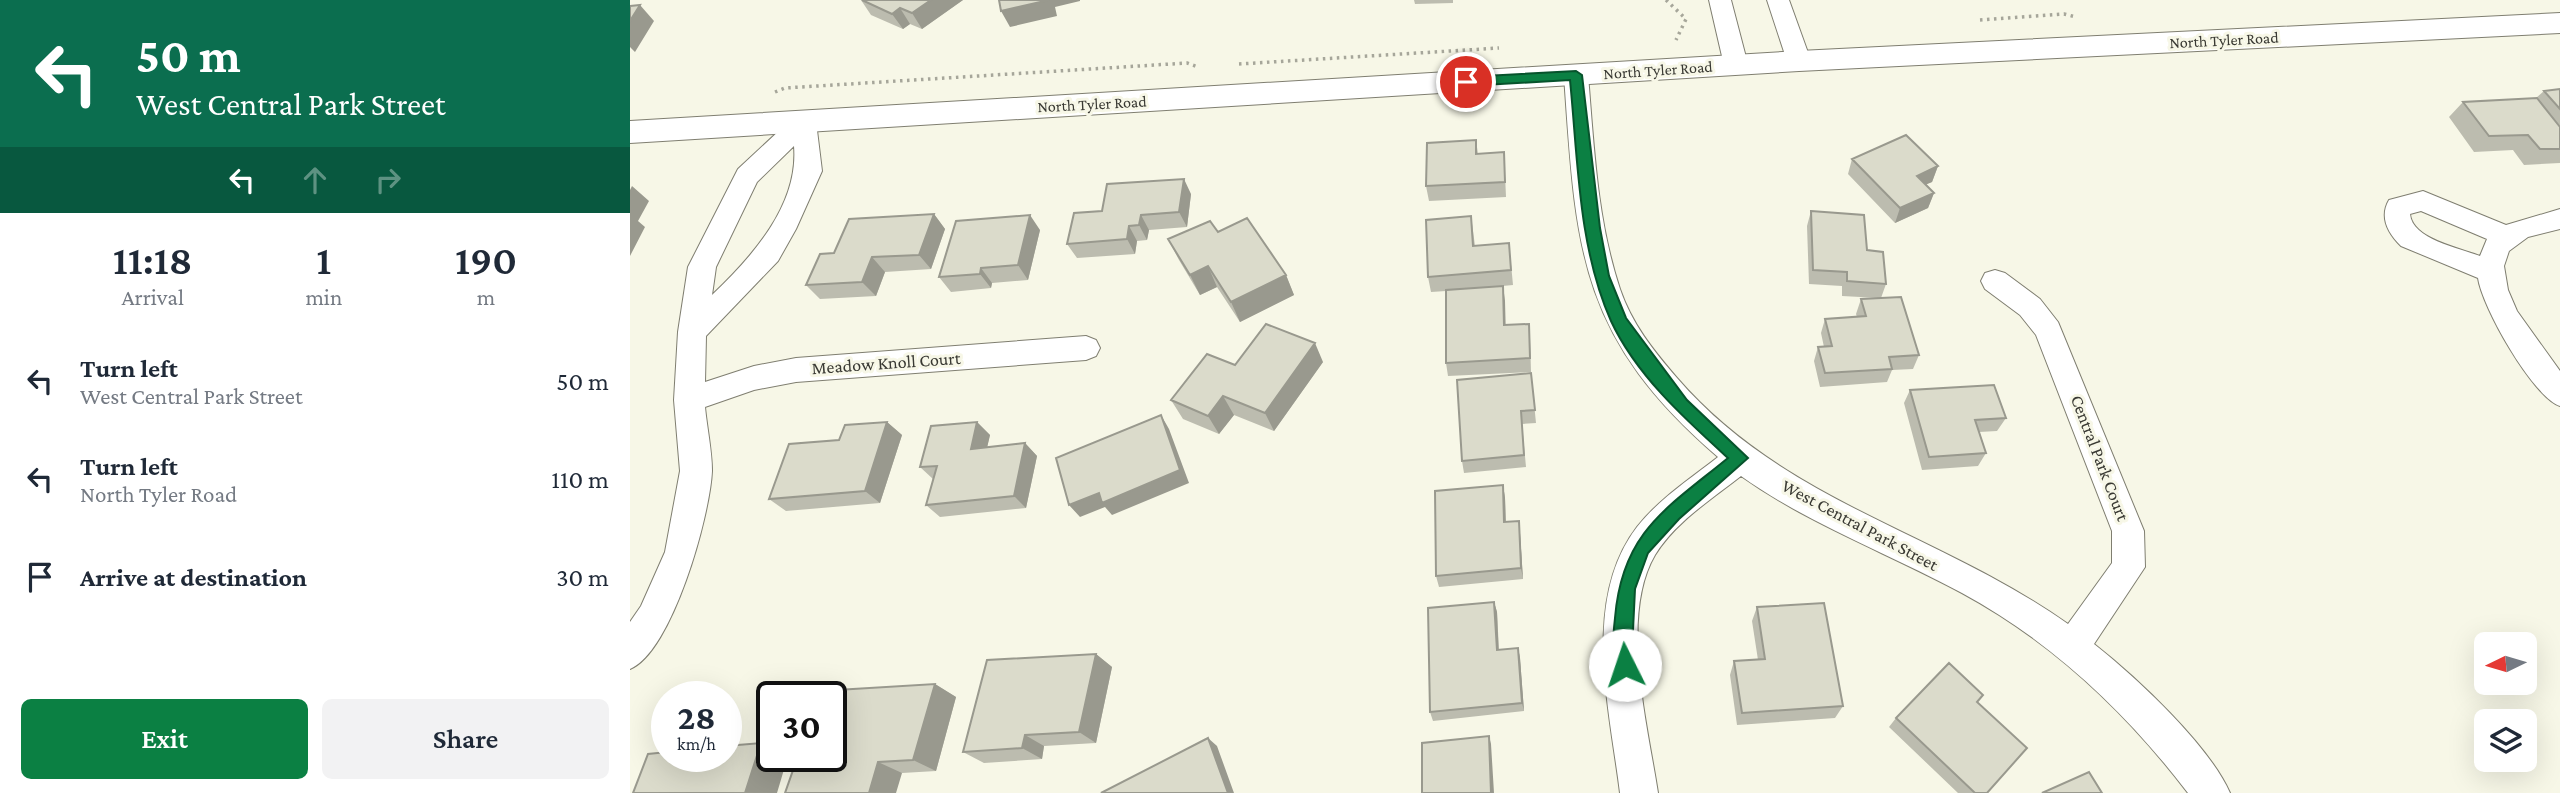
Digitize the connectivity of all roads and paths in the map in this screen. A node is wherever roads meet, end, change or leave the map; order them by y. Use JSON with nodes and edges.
{"nodes":[{"id":1,"x":1666,"y":0,"type":"edge"},
{"id":2,"x":1720,"y":0,"type":"edge"},
{"id":3,"x":1778,"y":0,"type":"edge"},
{"id":4,"x":2560,"y":23,"type":"edge"},
{"id":5,"x":1676,"y":45,"type":"dead end"},
{"id":6,"x":1799,"y":61,"type":"junction"},
{"id":7,"x":1736,"y":65,"type":"junction"},
{"id":8,"x":1576,"y":75,"type":"junction"},
{"id":9,"x":804,"y":122,"type":"junction"},
{"id":10,"x":630,"y":132,"type":"edge"},
{"id":11,"x":2560,"y":219,"type":"edge"},
{"id":12,"x":2504,"y":235,"type":"junction"},
{"id":13,"x":2492,"y":272,"type":"junction"},
{"id":14,"x":1995,"y":281,"type":"dead end"},
{"id":15,"x":692,"y":332,"type":"junction"},
{"id":16,"x":1086,"y":348,"type":"dead end"},
{"id":17,"x":2560,"y":394,"type":"edge"},
{"id":18,"x":689,"y":400,"type":"junction"},
{"id":19,"x":1740,"y":458,"type":"junction"},
{"id":20,"x":2073,"y":646,"type":"junction"},
{"id":21,"x":630,"y":652,"type":"edge"},
{"id":22,"x":1639,"y":793,"type":"edge"},
{"id":23,"x":2211,"y":793,"type":"edge"}],
"edges":[{"from":1,"to":5,"type":"path"},
{"from":2,"to":7,"type":"street"},
{"from":3,"to":6,"type":"street"},
{"from":4,"to":6,"type":"main road","name":"North Tyler Road"},
{"from":6,"to":7,"type":"main road","name":"North Tyler Road"},
{"from":7,"to":8,"type":"main road","name":"North Tyler Road"},
{"from":8,"to":9,"type":"main road","name":"North Tyler Road"},
{"from":8,"to":19,"type":"street","name":"West Central Park Street"},
{"from":9,"to":10,"type":"main road","name":"North Tyler Road"},
{"from":9,"to":15,"type":"street"},
{"from":9,"to":15,"type":"street"},
{"from":11,"to":12,"type":"street"},
{"from":12,"to":13,"type":"street"},
{"from":12,"to":13,"type":"street"},
{"from":13,"to":17,"type":"street"},
{"from":14,"to":20,"type":"street","name":"Central Park Court"},
{"from":15,"to":18,"type":"street"},
{"from":16,"to":18,"type":"street","name":"Meadow Knoll Court"},
{"from":18,"to":21,"type":"street"},
{"from":19,"to":20,"type":"street","name":"West Central Park Street"},
{"from":19,"to":22,"type":"street"},
{"from":20,"to":23,"type":"street","name":"West Central Park Street"}]}
